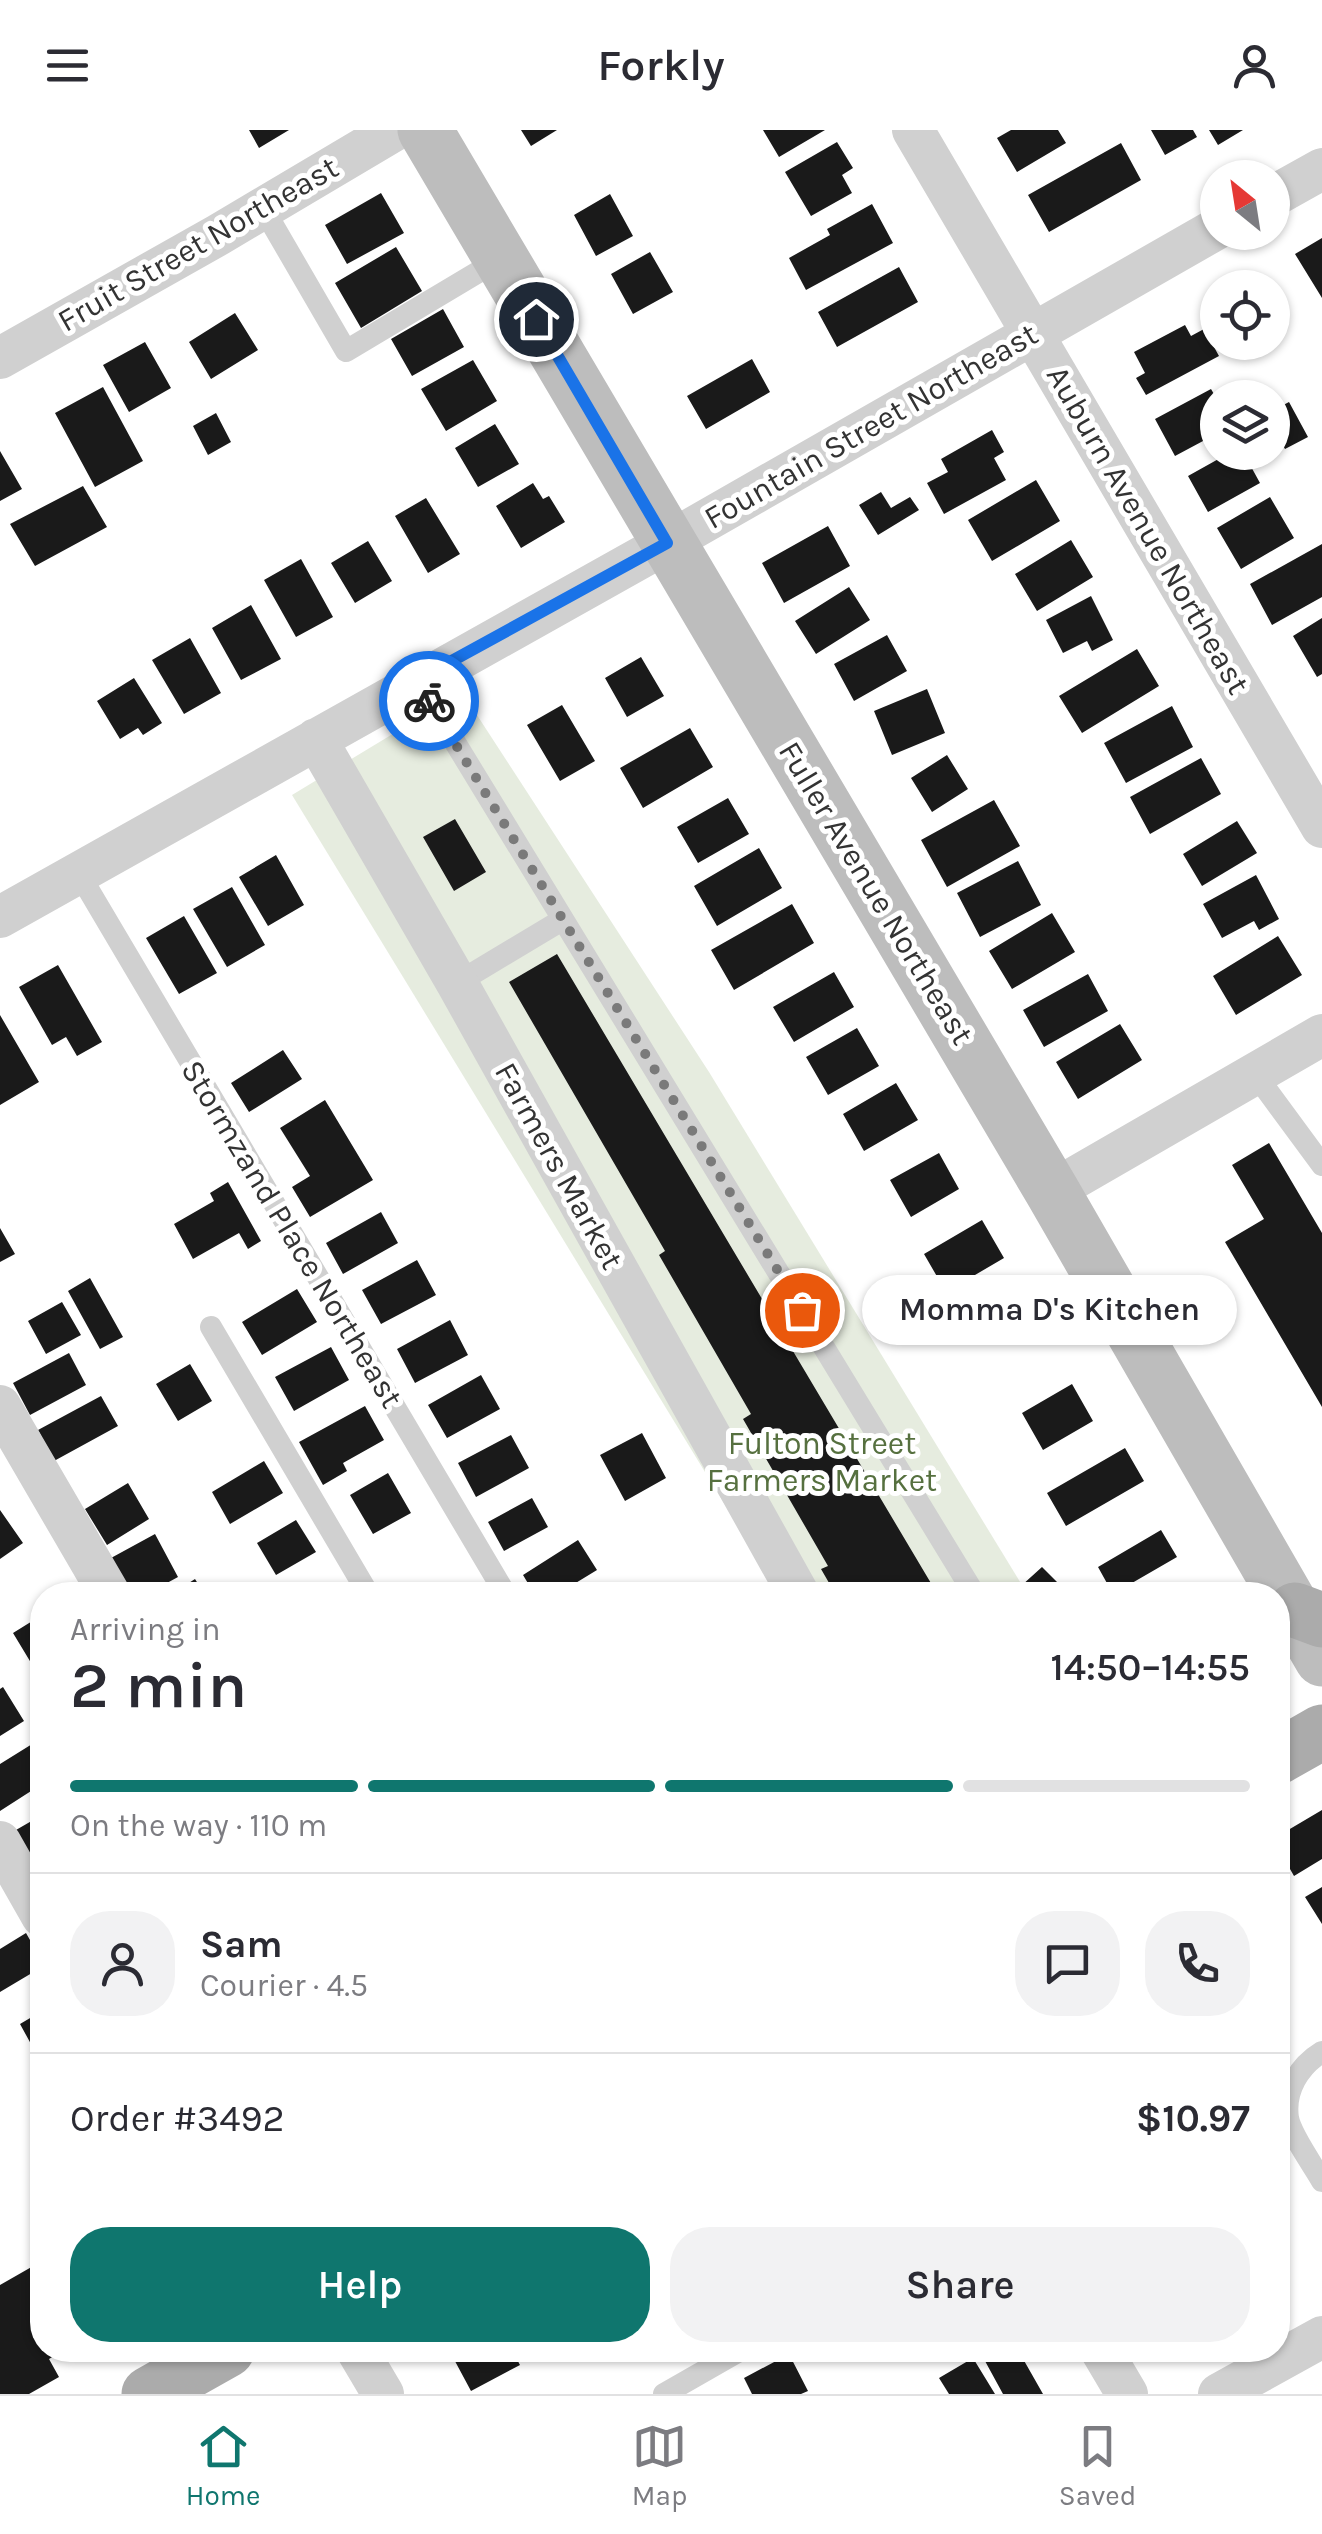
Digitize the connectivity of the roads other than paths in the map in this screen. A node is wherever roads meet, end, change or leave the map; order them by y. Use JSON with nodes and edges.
{"nodes":[{"id":1,"x":395,"y":130,"type":"edge"},
{"id":2,"x":425,"y":130,"type":"edge"},
{"id":3,"x":913,"y":130,"type":"edge"},
{"id":4,"x":1322,"y":169,"type":"edge"},
{"id":5,"x":1290,"y":187,"type":"edge"},
{"id":6,"x":262,"y":208,"type":"junction"},
{"id":7,"x":1200,"y":238,"type":"edge"},
{"id":8,"x":500,"y":258,"type":"junction"},
{"id":9,"x":1032,"y":333,"type":"junction"},
{"id":10,"x":0,"y":358,"type":"edge"},
{"id":11,"x":667,"y":543,"type":"junction"},
{"id":12,"x":417,"y":680,"type":"junction"},
{"id":13,"x":316,"y":739,"type":"junction"},
{"id":14,"x":1322,"y":827,"type":"edge"},
{"id":15,"x":78,"y":872,"type":"junction"},
{"id":16,"x":0,"y":917,"type":"edge"},
{"id":17,"x":562,"y":920,"type":"junction"},
{"id":18,"x":458,"y":983,"type":"junction"},
{"id":19,"x":1322,"y":1035,"type":"edge"},
{"id":20,"x":1255,"y":1074,"type":"junction"},
{"id":21,"x":1322,"y":1165,"type":"edge"},
{"id":22,"x":1052,"y":1191,"type":"junction"},
{"id":23,"x":212,"y":1327,"type":"dead end"},
{"id":24,"x":0,"y":1406,"type":"edge"},
{"id":25,"x":102,"y":1582,"type":"edge"},
{"id":26,"x":361,"y":1582,"type":"edge"},
{"id":27,"x":498,"y":1582,"type":"edge"},
{"id":28,"x":792,"y":1582,"type":"edge"},
{"id":29,"x":967,"y":1582,"type":"edge"},
{"id":30,"x":1288,"y":1582,"type":"edge"},
{"id":31,"x":1290,"y":1585,"type":"edge"},
{"id":32,"x":1308,"y":1615,"type":"edge"},
{"id":33,"x":1322,"y":1659,"type":"edge"},
{"id":34,"x":1322,"y":1732,"type":"edge"},
{"id":35,"x":1290,"y":1750,"type":"edge"},
{"id":36,"x":0,"y":1842,"type":"edge"},
{"id":37,"x":30,"y":1895,"type":"edge"},
{"id":38,"x":1322,"y":2052,"type":"edge"},
{"id":39,"x":1290,"y":2095,"type":"edge"},
{"id":40,"x":1290,"y":2124,"type":"edge"},
{"id":41,"x":1322,"y":2181,"type":"edge"},
{"id":42,"x":1322,"y":2336,"type":"edge"},
{"id":43,"x":1290,"y":2354,"type":"edge"},
{"id":44,"x":206,"y":2362,"type":"edge"},
{"id":45,"x":364,"y":2362,"type":"edge"},
{"id":46,"x":720,"y":2362,"type":"edge"},
{"id":47,"x":1108,"y":2362,"type":"edge"},
{"id":48,"x":1276,"y":2362,"type":"edge"},
{"id":49,"x":149,"y":2394,"type":"edge"},
{"id":50,"x":383,"y":2394,"type":"edge"},
{"id":51,"x":664,"y":2394,"type":"edge"},
{"id":52,"x":1127,"y":2394,"type":"edge"},
{"id":53,"x":1219,"y":2394,"type":"edge"}],
"edges":[{"from":1,"to":6,"type":"street","name":"Fruit Street Northeast"},
{"from":2,"to":8,"type":"main road","name":"Fuller Avenue Northeast"},
{"from":3,"to":9,"type":"street","name":"Auburn Avenue Northeast"},
{"from":4,"to":5,"type":"street"},
{"from":6,"to":8,"type":"lane"},
{"from":6,"to":10,"type":"street","name":"Fruit Street Northeast"},
{"from":7,"to":9,"type":"street","name":"Fountain Street Northeast"},
{"from":8,"to":11,"type":"main road","name":"Fuller Avenue Northeast"},
{"from":9,"to":11,"type":"street","name":"Fountain Street Northeast"},
{"from":9,"to":14,"type":"street","name":"Auburn Avenue Northeast"},
{"from":11,"to":12,"type":"street","name":"Fountain Street Northeast"},
{"from":11,"to":22,"type":"main road","name":"Fuller Avenue Northeast"},
{"from":12,"to":13,"type":"street","name":"Fountain Street Northeast"},
{"from":12,"to":17,"type":"lane"},
{"from":13,"to":15,"type":"street","name":"Fountain Street Northeast"},
{"from":13,"to":18,"type":"street","name":"Farmers Market"},
{"from":15,"to":16,"type":"street","name":"Fountain Street Northeast"},
{"from":15,"to":27,"type":"lane","name":"Stormzand Place Northeast"},
{"from":17,"to":18,"type":"lane"},
{"from":17,"to":29,"type":"lane"},
{"from":18,"to":28,"type":"street","name":"Farmers Market"},
{"from":19,"to":20,"type":"street"},
{"from":20,"to":21,"type":"lane"},
{"from":20,"to":22,"type":"street"},
{"from":22,"to":30,"type":"main road","name":"Fuller Avenue Northeast"},
{"from":23,"to":26,"type":"lane"},
{"from":24,"to":25,"type":"street"},
{"from":31,"to":32,"type":"main road","name":"Fuller Avenue Northeast"},
{"from":32,"to":33,"type":"main road","name":"Fuller Avenue Northeast"},
{"from":34,"to":35,"type":"main road"},
{"from":36,"to":37,"type":"street"},
{"from":38,"to":39,"type":"lane"},
{"from":40,"to":41,"type":"lane"},
{"from":42,"to":43,"type":"street"},
{"from":44,"to":49,"type":"main road"},
{"from":45,"to":50,"type":"street"},
{"from":46,"to":51,"type":"lane"},
{"from":47,"to":52,"type":"street"},
{"from":48,"to":53,"type":"street"}]}
